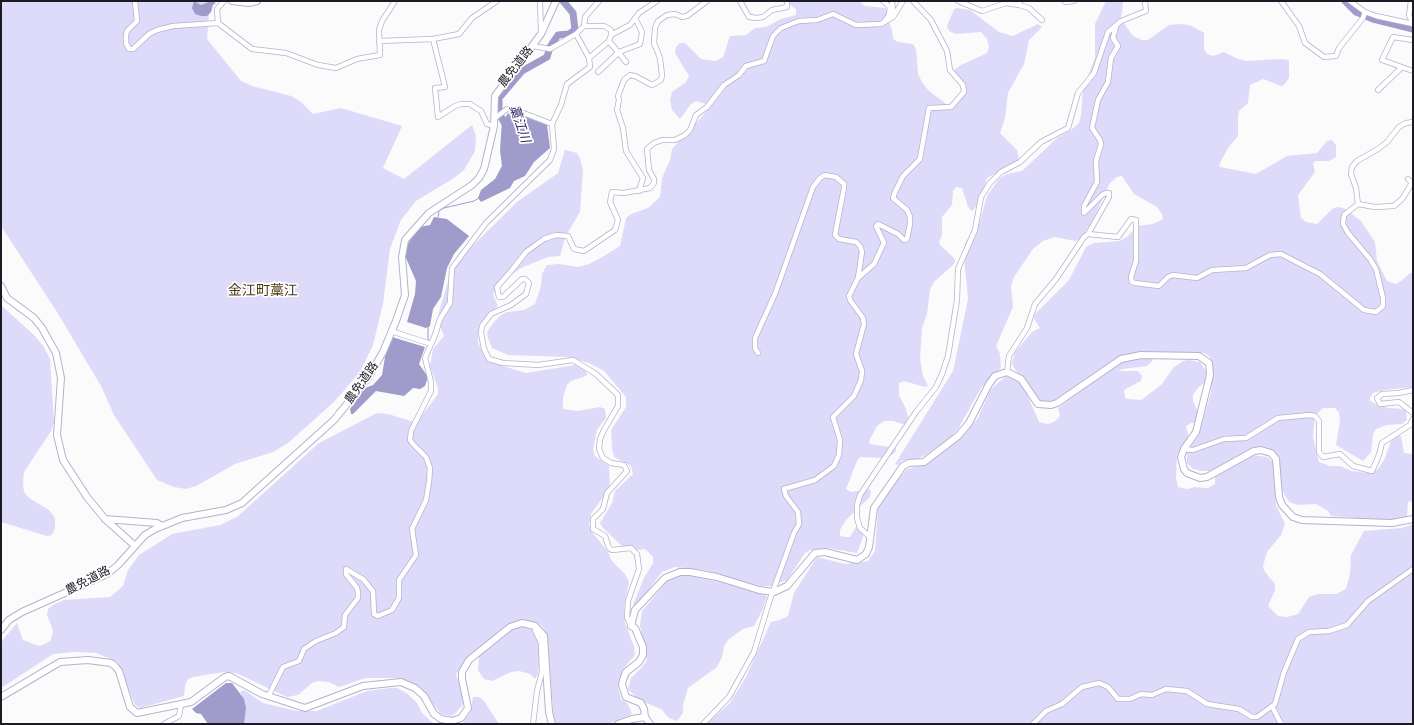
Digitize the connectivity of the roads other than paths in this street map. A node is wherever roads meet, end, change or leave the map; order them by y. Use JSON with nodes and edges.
{"nodes":[{"id":1,"x":135,"y":1,"type":"edge"},
{"id":2,"x":224,"y":1,"type":"edge"},
{"id":3,"x":232,"y":1,"type":"edge"},
{"id":4,"x":257,"y":1,"type":"edge"},
{"id":5,"x":394,"y":1,"type":"edge"},
{"id":6,"x":496,"y":1,"type":"edge"},
{"id":7,"x":540,"y":1,"type":"edge"},
{"id":8,"x":556,"y":1,"type":"edge"},
{"id":9,"x":592,"y":1,"type":"edge"},
{"id":10,"x":599,"y":1,"type":"edge"},
{"id":11,"x":658,"y":1,"type":"edge"},
{"id":12,"x":707,"y":1,"type":"edge"},
{"id":13,"x":740,"y":1,"type":"edge"},
{"id":14,"x":787,"y":1,"type":"edge"},
{"id":15,"x":882,"y":1,"type":"edge"},
{"id":16,"x":892,"y":1,"type":"edge"},
{"id":17,"x":903,"y":1,"type":"edge"},
{"id":18,"x":913,"y":1,"type":"edge"},
{"id":19,"x":958,"y":1,"type":"edge"},
{"id":20,"x":1074,"y":1,"type":"edge"},
{"id":21,"x":1146,"y":1,"type":"edge"},
{"id":22,"x":1281,"y":1,"type":"edge"},
{"id":23,"x":1350,"y":1,"type":"edge"},
{"id":24,"x":1411,"y":1,"type":"edge"},
{"id":25,"x":1065,"y":2,"type":"dead end"},
{"id":26,"x":1020,"y":3,"type":"edge"},
{"id":27,"x":595,"y":6,"type":"junction"},
{"id":28,"x":1365,"y":12,"type":"junction"},
{"id":29,"x":889,"y":15,"type":"junction"},
{"id":30,"x":1411,"y":15,"type":"edge"},
{"id":31,"x":635,"y":18,"type":"junction"},
{"id":32,"x":1042,"y":20,"type":"dead end"},
{"id":33,"x":884,"y":22,"type":"junction"},
{"id":34,"x":218,"y":23,"type":"junction"},
{"id":35,"x":1413,"y":24,"type":"edge"},
{"id":36,"x":1116,"y":25,"type":"junction"},
{"id":37,"x":584,"y":26,"type":"junction"},
{"id":38,"x":541,"y":34,"type":"junction"},
{"id":39,"x":576,"y":34,"type":"junction"},
{"id":40,"x":611,"y":34,"type":"junction"},
{"id":41,"x":433,"y":39,"type":"junction"},
{"id":42,"x":1413,"y":40,"type":"edge"},
{"id":43,"x":379,"y":41,"type":"junction"},
{"id":44,"x":609,"y":41,"type":"junction"},
{"id":45,"x":533,"y":46,"type":"junction"},
{"id":46,"x":619,"y":52,"type":"junction"},
{"id":47,"x":589,"y":58,"type":"junction"},
{"id":48,"x":626,"y":62,"type":"dead end"},
{"id":49,"x":1401,"y":68,"type":"junction"},
{"id":50,"x":1413,"y":71,"type":"edge"},
{"id":51,"x":598,"y":72,"type":"dead end"},
{"id":52,"x":1378,"y":90,"type":"dead end"},
{"id":53,"x":498,"y":116,"type":"junction"},
{"id":54,"x":1413,"y":122,"type":"edge"},
{"id":55,"x":552,"y":124,"type":"junction"},
{"id":56,"x":494,"y":126,"type":"junction"},
{"id":57,"x":1408,"y":179,"type":"dead end"},
{"id":58,"x":639,"y":191,"type":"junction"},
{"id":59,"x":1358,"y":204,"type":"junction"},
{"id":60,"x":1088,"y":234,"type":"junction"},
{"id":61,"x":858,"y":278,"type":"junction"},
{"id":62,"x":1,"y":286,"type":"edge"},
{"id":63,"x":391,"y":332,"type":"junction"},
{"id":64,"x":431,"y":344,"type":"junction"},
{"id":65,"x":758,"y":353,"type":"dead end"},
{"id":66,"x":1007,"y":372,"type":"junction"},
{"id":67,"x":1413,"y":390,"type":"edge"},
{"id":68,"x":1413,"y":413,"type":"edge"},
{"id":69,"x":1413,"y":420,"type":"edge"},
{"id":70,"x":1184,"y":449,"type":"junction"},
{"id":71,"x":105,"y":518,"type":"junction"},
{"id":72,"x":1413,"y":518,"type":"edge"},
{"id":73,"x":162,"y":526,"type":"junction"},
{"id":74,"x":870,"y":537,"type":"junction"},
{"id":75,"x":134,"y":545,"type":"junction"},
{"id":76,"x":1413,"y":569,"type":"edge"},
{"id":77,"x":774,"y":592,"type":"junction"},
{"id":78,"x":535,"y":626,"type":"junction"},
{"id":79,"x":631,"y":626,"type":"junction"},
{"id":80,"x":1,"y":630,"type":"edge"},
{"id":81,"x":269,"y":695,"type":"junction"},
{"id":82,"x":1,"y":696,"type":"edge"},
{"id":83,"x":181,"y":705,"type":"junction"},
{"id":84,"x":1273,"y":708,"type":"junction"},
{"id":85,"x":644,"y":717,"type":"junction"},
{"id":86,"x":164,"y":724,"type":"edge"},
{"id":87,"x":533,"y":724,"type":"edge"},
{"id":88,"x":552,"y":724,"type":"edge"},
{"id":89,"x":618,"y":724,"type":"edge"},
{"id":90,"x":650,"y":724,"type":"edge"},
{"id":91,"x":703,"y":724,"type":"edge"},
{"id":92,"x":1033,"y":724,"type":"edge"},
{"id":93,"x":1281,"y":724,"type":"edge"}],
"edges":[{"from":1,"to":34,"type":"street"},
{"from":2,"to":34,"type":"street"},
{"from":3,"to":4,"type":"street"},
{"from":5,"to":43,"type":"street"},
{"from":6,"to":41,"type":"street"},
{"from":7,"to":38,"type":"street"},
{"from":8,"to":38,"type":"street","name":"農免道路"},
{"from":9,"to":27,"type":"street"},
{"from":10,"to":27,"type":"street"},
{"from":11,"to":31,"type":"street"},
{"from":12,"to":58,"type":"street"},
{"from":13,"to":14,"type":"street"},
{"from":15,"to":29,"type":"street"},
{"from":16,"to":29,"type":"street"},
{"from":17,"to":33,"type":"street"},
{"from":18,"to":61,"type":"street"},
{"from":19,"to":26,"type":"street"},
{"from":20,"to":25,"type":"street"},
{"from":21,"to":36,"type":"street"},
{"from":22,"to":28,"type":"street"},
{"from":23,"to":28,"type":"street"},
{"from":24,"to":30,"type":"street"},
{"from":26,"to":32,"type":"street"},
{"from":27,"to":37,"type":"street"},
{"from":28,"to":35,"type":"street"},
{"from":29,"to":33,"type":"street"},
{"from":30,"to":35,"type":"street"},
{"from":31,"to":40,"type":"street"},
{"from":31,"to":46,"type":"street"},
{"from":33,"to":58,"type":"street"},
{"from":34,"to":43,"type":"street"},
{"from":36,"to":60,"type":"street"},
{"from":36,"to":74,"type":"street"},
{"from":37,"to":39,"type":"street"},
{"from":37,"to":40,"type":"street"},
{"from":38,"to":45,"type":"street","name":"農免道路"},
{"from":39,"to":45,"type":"street"},
{"from":39,"to":47,"type":"street"},
{"from":40,"to":44,"type":"street"},
{"from":41,"to":43,"type":"street"},
{"from":41,"to":56,"type":"street"},
{"from":42,"to":49,"type":"street"},
{"from":44,"to":46,"type":"street"},
{"from":44,"to":47,"type":"street"},
{"from":45,"to":53,"type":"street","name":"農免道路"},
{"from":46,"to":48,"type":"street"},
{"from":46,"to":51,"type":"street"},
{"from":47,"to":55,"type":"street"},
{"from":49,"to":50,"type":"street"},
{"from":49,"to":52,"type":"street"},
{"from":53,"to":55,"type":"street"},
{"from":53,"to":56,"type":"street","name":"農免道路"},
{"from":54,"to":59,"type":"street"},
{"from":55,"to":64,"type":"street"},
{"from":56,"to":63,"type":"street","name":"農免道路"},
{"from":57,"to":59,"type":"street"},
{"from":58,"to":79,"type":"street"},
{"from":59,"to":60,"type":"street"},
{"from":60,"to":66,"type":"street"},
{"from":61,"to":65,"type":"street"},
{"from":61,"to":77,"type":"street"},
{"from":62,"to":71,"type":"street"},
{"from":63,"to":64,"type":"street"},
{"from":63,"to":73,"type":"street","name":"農免道路"},
{"from":64,"to":81,"type":"street"},
{"from":66,"to":70,"type":"street"},
{"from":66,"to":74,"type":"street"},
{"from":67,"to":68,"type":"street"},
{"from":69,"to":70,"type":"street"},
{"from":70,"to":72,"type":"street"},
{"from":71,"to":73,"type":"street"},
{"from":71,"to":75,"type":"street"},
{"from":73,"to":75,"type":"street","name":"農免道路"},
{"from":74,"to":77,"type":"street"},
{"from":75,"to":80,"type":"street","name":"農免道路"},
{"from":76,"to":84,"type":"street"},
{"from":77,"to":79,"type":"street"},
{"from":77,"to":91,"type":"street"},
{"from":78,"to":81,"type":"street"},
{"from":78,"to":87,"type":"street"},
{"from":78,"to":88,"type":"street"},
{"from":79,"to":85,"type":"street"},
{"from":81,"to":83,"type":"street"},
{"from":82,"to":83,"type":"street"},
{"from":83,"to":86,"type":"street"},
{"from":84,"to":92,"type":"street"},
{"from":84,"to":93,"type":"street"},
{"from":85,"to":89,"type":"street"},
{"from":85,"to":90,"type":"street"}]}
